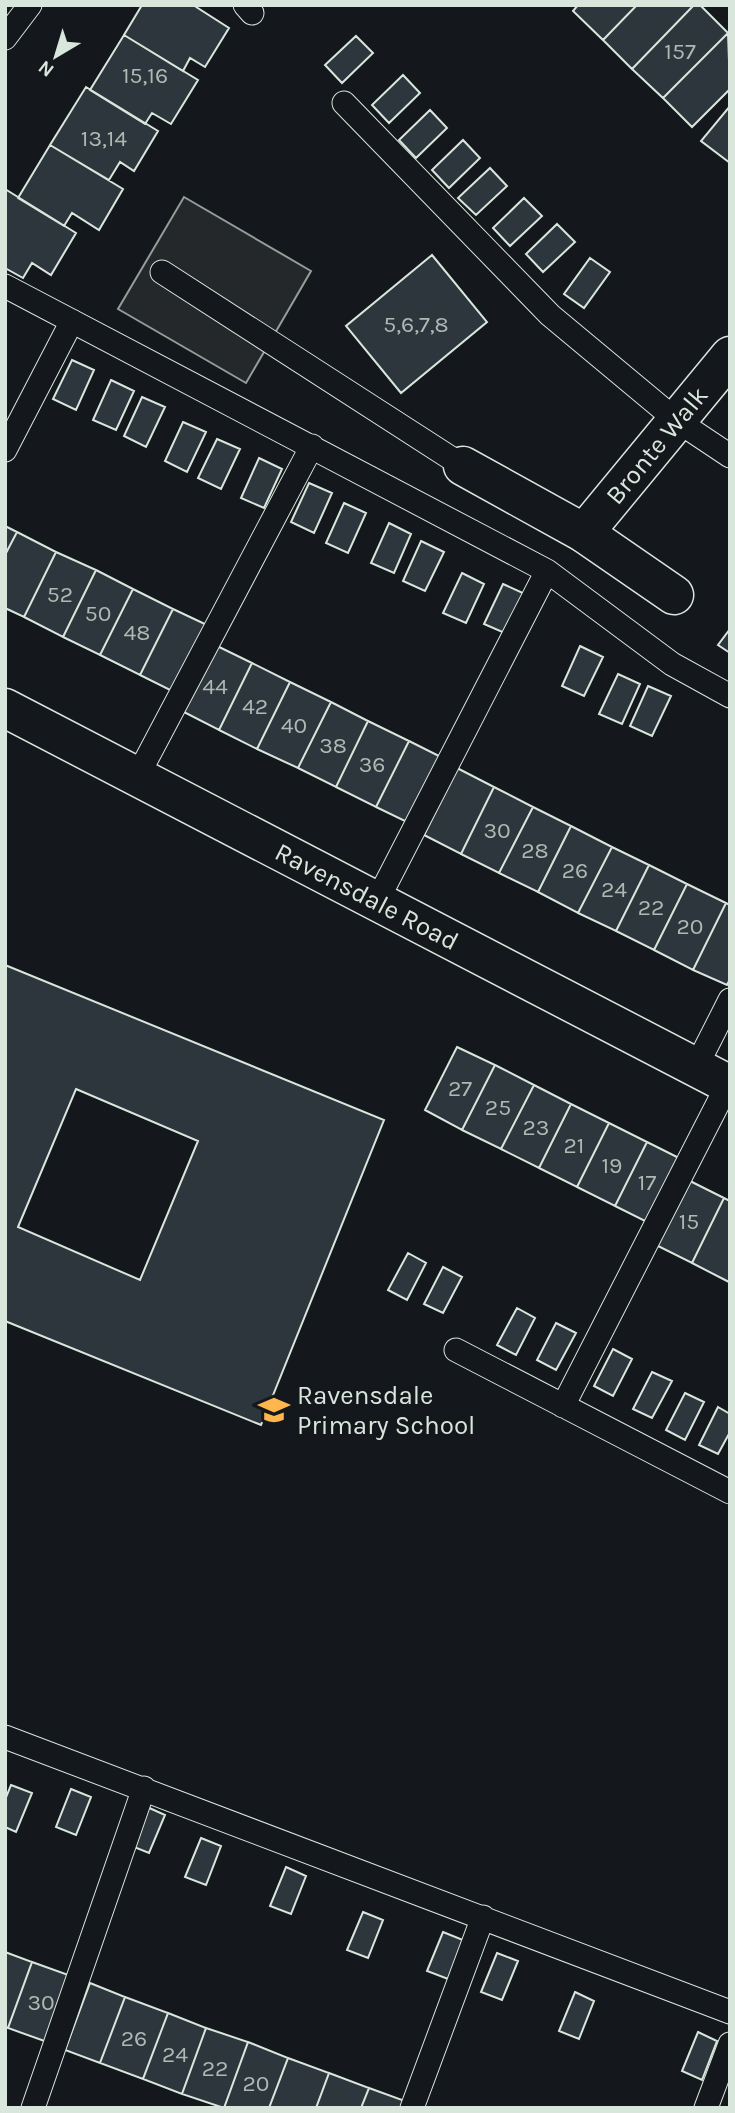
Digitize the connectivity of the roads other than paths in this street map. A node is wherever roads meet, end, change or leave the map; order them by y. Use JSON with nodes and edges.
{"nodes":[{"id":1,"x":30,"y":5,"type":"edge"},
{"id":2,"x":5,"y":38,"type":"edge"},
{"id":3,"x":344,"y":103,"type":"dead end"},
{"id":4,"x":162,"y":272,"type":"dead end"},
{"id":5,"x":5,"y":286,"type":"edge"},
{"id":6,"x":72,"y":321,"type":"junction"},
{"id":7,"x":730,"y":356,"type":"edge"},
{"id":8,"x":676,"y":420,"type":"junction"},
{"id":9,"x":312,"y":446,"type":"junction"},
{"id":10,"x":5,"y":450,"type":"edge"},
{"id":11,"x":730,"y":456,"type":"edge"},
{"id":12,"x":463,"y":466,"type":"joint"},
{"id":13,"x":584,"y":533,"type":"junction"},
{"id":14,"x":547,"y":571,"type":"junction"},
{"id":15,"x":674,"y":595,"type":"dead end"},
{"id":16,"x":730,"y":696,"type":"edge"},
{"id":17,"x":5,"y":708,"type":"edge"},
{"id":18,"x":137,"y":777,"type":"junction"},
{"id":19,"x":377,"y":901,"type":"junction"},
{"id":20,"x":730,"y":1000,"type":"edge"},
{"id":21,"x":718,"y":1079,"type":"edge"},
{"id":22,"x":456,"y":1350,"type":"dead end"},
{"id":23,"x":563,"y":1406,"type":"junction"},
{"id":24,"x":730,"y":1492,"type":"edge"},
{"id":25,"x":5,"y":1737,"type":"edge"},
{"id":26,"x":144,"y":1788,"type":"junction"},
{"id":27,"x":483,"y":1917,"type":"junction"},
{"id":28,"x":730,"y":2012,"type":"edge"},
{"id":29,"x":730,"y":2044,"type":"edge"},
{"id":30,"x":33,"y":2108,"type":"edge"},
{"id":31,"x":412,"y":2108,"type":"edge"},
{"id":32,"x":706,"y":2108,"type":"edge"}],
"edges":[{"from":1,"to":2,"type":"lane"},
{"from":3,"to":8,"type":"lane"},
{"from":4,"to":12,"type":"lane"},
{"from":5,"to":6,"type":"lane"},
{"from":6,"to":9,"type":"lane"},
{"from":6,"to":10,"type":"lane"},
{"from":7,"to":8,"type":"street","name":"Bronte Walk"},
{"from":8,"to":11,"type":"lane"},
{"from":8,"to":13,"type":"street","name":"Bronte Walk"},
{"from":9,"to":14,"type":"lane"},
{"from":9,"to":18,"type":"lane"},
{"from":12,"to":13,"type":"street"},
{"from":13,"to":15,"type":"street"},
{"from":14,"to":16,"type":"lane"},
{"from":14,"to":19,"type":"lane"},
{"from":17,"to":18,"type":"street","name":"Ravensdale Road"},
{"from":18,"to":19,"type":"street","name":"Ravensdale Road"},
{"from":19,"to":21,"type":"street","name":"Ravensdale Road"},
{"from":20,"to":21,"type":"lane"},
{"from":21,"to":23,"type":"lane"},
{"from":22,"to":23,"type":"lane"},
{"from":23,"to":24,"type":"lane"},
{"from":25,"to":26,"type":"lane"},
{"from":26,"to":27,"type":"lane"},
{"from":26,"to":30,"type":"lane"},
{"from":27,"to":28,"type":"lane"},
{"from":27,"to":31,"type":"lane"},
{"from":29,"to":32,"type":"lane"}]}
